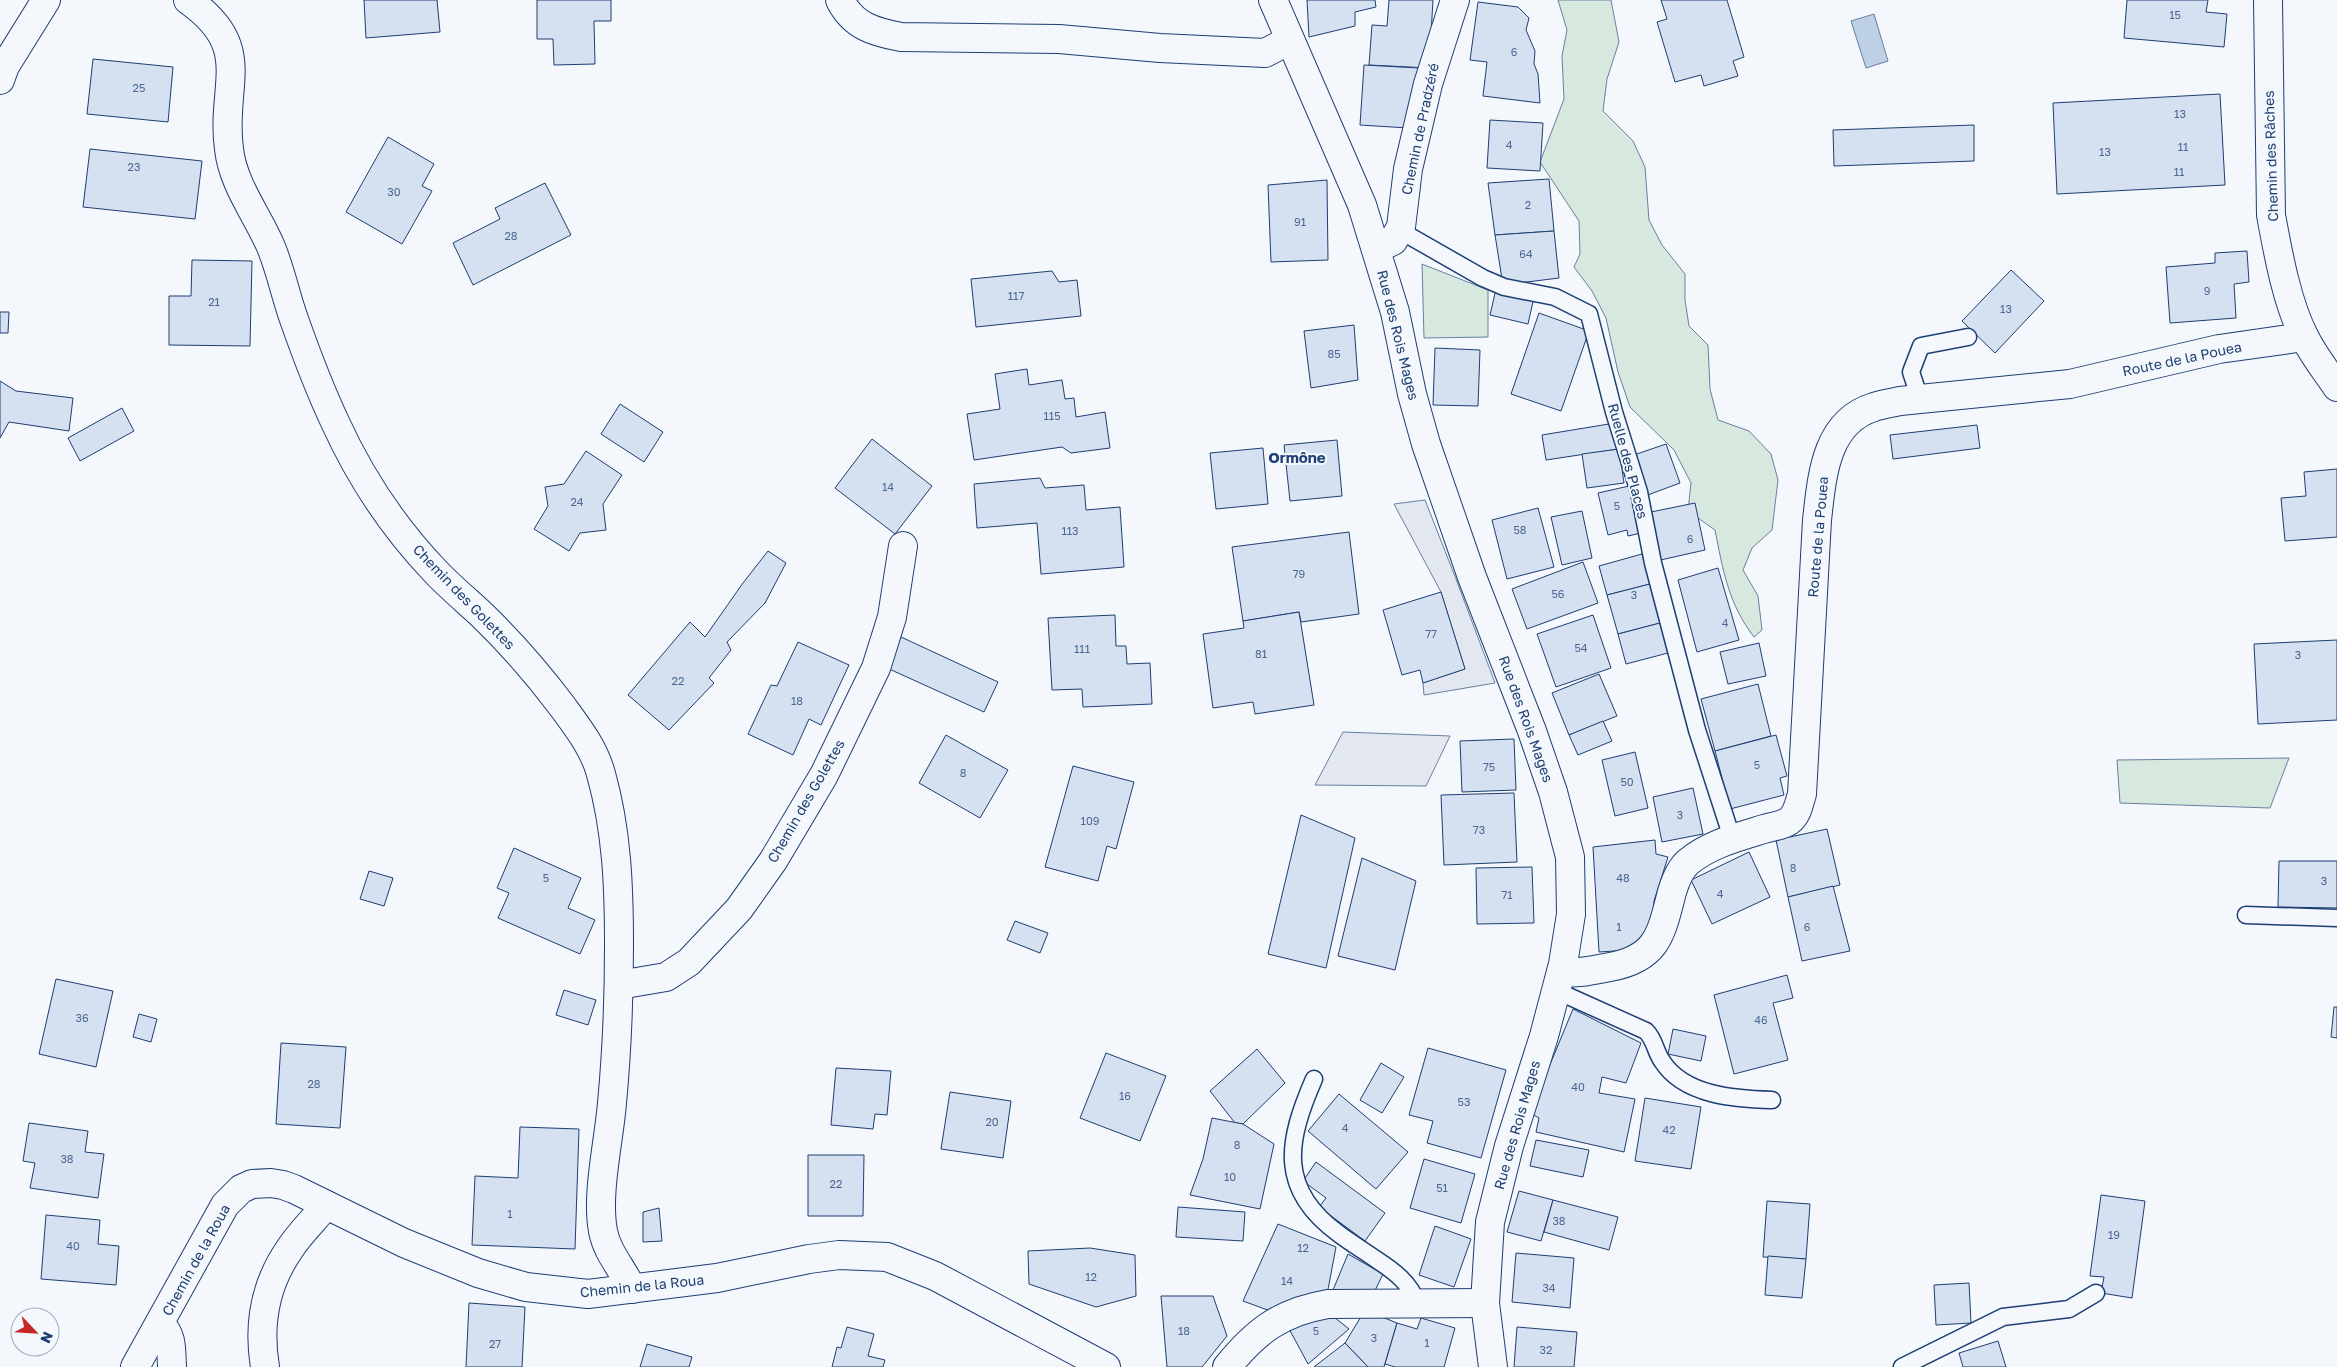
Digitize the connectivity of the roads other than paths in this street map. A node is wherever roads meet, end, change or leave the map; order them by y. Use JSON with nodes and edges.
{"nodes":[{"id":1,"x":46,"y":0,"type":"edge"},
{"id":2,"x":188,"y":0,"type":"edge"},
{"id":3,"x":840,"y":0,"type":"edge"},
{"id":4,"x":1273,"y":0,"type":"edge"},
{"id":5,"x":1455,"y":0,"type":"edge"},
{"id":6,"x":2268,"y":0,"type":"edge"},
{"id":7,"x":1290,"y":40,"type":"junction"},
{"id":8,"x":0,"y":80,"type":"edge"},
{"id":9,"x":1399,"y":230,"type":"junction"},
{"id":10,"x":1376,"y":249,"type":"junction"},
{"id":11,"x":1968,"y":337,"type":"dead end"},
{"id":12,"x":2304,"y":337,"type":"junction"},
{"id":13,"x":2337,"y":387,"type":"edge"},
{"id":14,"x":1920,"y":399,"type":"junction"},
{"id":15,"x":903,"y":546,"type":"dead end"},
{"id":16,"x":1732,"y":838,"type":"junction"},
{"id":17,"x":2246,"y":915,"type":"dead end"},
{"id":18,"x":2337,"y":918,"type":"edge"},
{"id":19,"x":1559,"y":982,"type":"junction"},
{"id":20,"x":619,"y":985,"type":"junction"},
{"id":21,"x":1314,"y":1079,"type":"dead end"},
{"id":22,"x":1772,"y":1100,"type":"dead end"},
{"id":23,"x":326,"y":1205,"type":"junction"},
{"id":24,"x":632,"y":1289,"type":"junction"},
{"id":25,"x":2096,"y":1293,"type":"dead end"},
{"id":26,"x":1485,"y":1303,"type":"junction"},
{"id":27,"x":1417,"y":1304,"type":"junction"},
{"id":28,"x":160,"y":1324,"type":"junction"},
{"id":29,"x":135,"y":1367,"type":"edge"},
{"id":30,"x":172,"y":1367,"type":"edge"},
{"id":31,"x":266,"y":1367,"type":"edge"},
{"id":32,"x":1106,"y":1367,"type":"edge"},
{"id":33,"x":1226,"y":1367,"type":"edge"},
{"id":34,"x":1493,"y":1367,"type":"edge"},
{"id":35,"x":1902,"y":1367,"type":"edge"}],
"edges":[{"from":1,"to":8,"type":"street"},
{"from":2,"to":20,"type":"street","name":"Chemin des Golettes"},
{"from":3,"to":7,"type":"street"},
{"from":4,"to":7,"type":"street","name":"Rue des Rois Mages"},
{"from":5,"to":9,"type":"street","name":"Chemin de Pradzéré"},
{"from":6,"to":12,"type":"street","name":"Chemin des Râches"},
{"from":7,"to":10,"type":"street","name":"Rue des Rois Mages"},
{"from":9,"to":10,"type":"street"},
{"from":9,"to":16,"type":"lane","name":"Ruelle des Places"},
{"from":10,"to":19,"type":"street","name":"Rue des Rois Mages"},
{"from":11,"to":14,"type":"lane"},
{"from":12,"to":13,"type":"street","name":"Chemin des Râches"},
{"from":12,"to":14,"type":"street","name":"Route de la Pouea"},
{"from":14,"to":16,"type":"street","name":"Route de la Pouea"},
{"from":15,"to":20,"type":"street","name":"Chemin des Golettes"},
{"from":16,"to":19,"type":"street","name":"Route de la Pouea"},
{"from":17,"to":18,"type":"lane"},
{"from":19,"to":22,"type":"lane"},
{"from":19,"to":26,"type":"street","name":"Rue des Rois Mages"},
{"from":20,"to":24,"type":"street","name":"Chemin des Golettes"},
{"from":21,"to":27,"type":"lane"},
{"from":23,"to":24,"type":"street","name":"Chemin de la Roua"},
{"from":23,"to":28,"type":"street","name":"Chemin de la Roua"},
{"from":23,"to":31,"type":"street"},
{"from":24,"to":32,"type":"street","name":"Chemin de la Roua"},
{"from":25,"to":35,"type":"lane"},
{"from":26,"to":27,"type":"street"},
{"from":26,"to":34,"type":"street","name":"Rue des Rois Mages"},
{"from":27,"to":33,"type":"street"},
{"from":28,"to":29,"type":"street","name":"Chemin de la Roua"},
{"from":28,"to":30,"type":"street","name":"Chemin de la Roua"}]}
